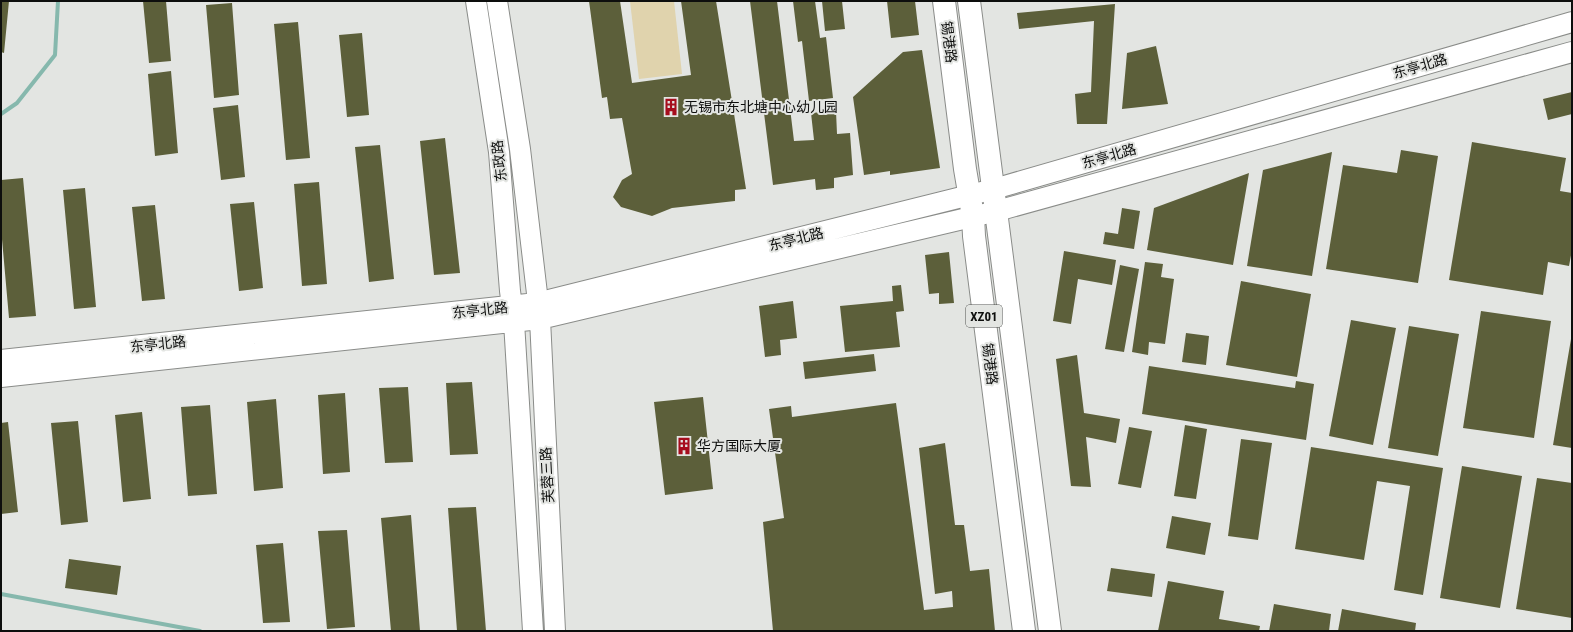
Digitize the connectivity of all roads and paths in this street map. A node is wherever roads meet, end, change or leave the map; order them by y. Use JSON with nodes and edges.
{"nodes":[{"id":1,"x":476,"y":1,"type":"edge"},
{"id":2,"x":497,"y":1,"type":"edge"},
{"id":3,"x":944,"y":1,"type":"edge"},
{"id":4,"x":969,"y":1,"type":"edge"},
{"id":5,"x":1572,"y":22,"type":"edge"},
{"id":6,"x":1572,"y":52,"type":"edge"},
{"id":7,"x":994,"y":189,"type":"junction"},
{"id":8,"x":970,"y":195,"type":"junction"},
{"id":9,"x":997,"y":211,"type":"junction"},
{"id":10,"x":973,"y":216,"type":"junction"},
{"id":11,"x":539,"y":311,"type":"junction"},
{"id":12,"x":513,"y":314,"type":"junction"},
{"id":13,"x":1,"y":360,"type":"edge"},
{"id":14,"x":1,"y":377,"type":"edge"},
{"id":15,"x":534,"y":631,"type":"edge"},
{"id":16,"x":555,"y":631,"type":"edge"},
{"id":17,"x":1024,"y":631,"type":"edge"},
{"id":18,"x":1050,"y":631,"type":"edge"}],
"edges":[{"from":1,"to":12,"type":"main road","name":"东政路"},
{"from":2,"to":11,"type":"main road","name":"东政路"},
{"from":3,"to":8,"type":"main road","name":"锡港路","number":"XZ01"},
{"from":4,"to":7,"type":"main road","name":"锡港路","number":"XZ01"},
{"from":5,"to":7,"type":"main road","name":"东亭北路"},
{"from":6,"to":9,"type":"main road","name":"东亭北路"},
{"from":7,"to":8,"type":"main road","name":"东亭北路"},
{"from":7,"to":9,"type":"main road","name":"锡港路","number":"XZ01"},
{"from":8,"to":10,"type":"main road","name":"锡港路","number":"XZ01"},
{"from":8,"to":11,"type":"main road","name":"东亭北路"},
{"from":9,"to":10,"type":"main road","name":"东亭北路"},
{"from":9,"to":18,"type":"main road","name":"锡港路","number":"XZ01"},
{"from":10,"to":11,"type":"main road","name":"东亭北路"},
{"from":10,"to":17,"type":"main road","name":"锡港路","number":"XZ01"},
{"from":11,"to":12,"type":"main road","name":"东亭北路"},
{"from":11,"to":16,"type":"main road","name":"芙蓉三路"},
{"from":12,"to":13,"type":"main road","name":"东亭北路"},
{"from":12,"to":14,"type":"main road","name":"东亭北路"},
{"from":12,"to":15,"type":"main road","name":"芙蓉三路"}]}
